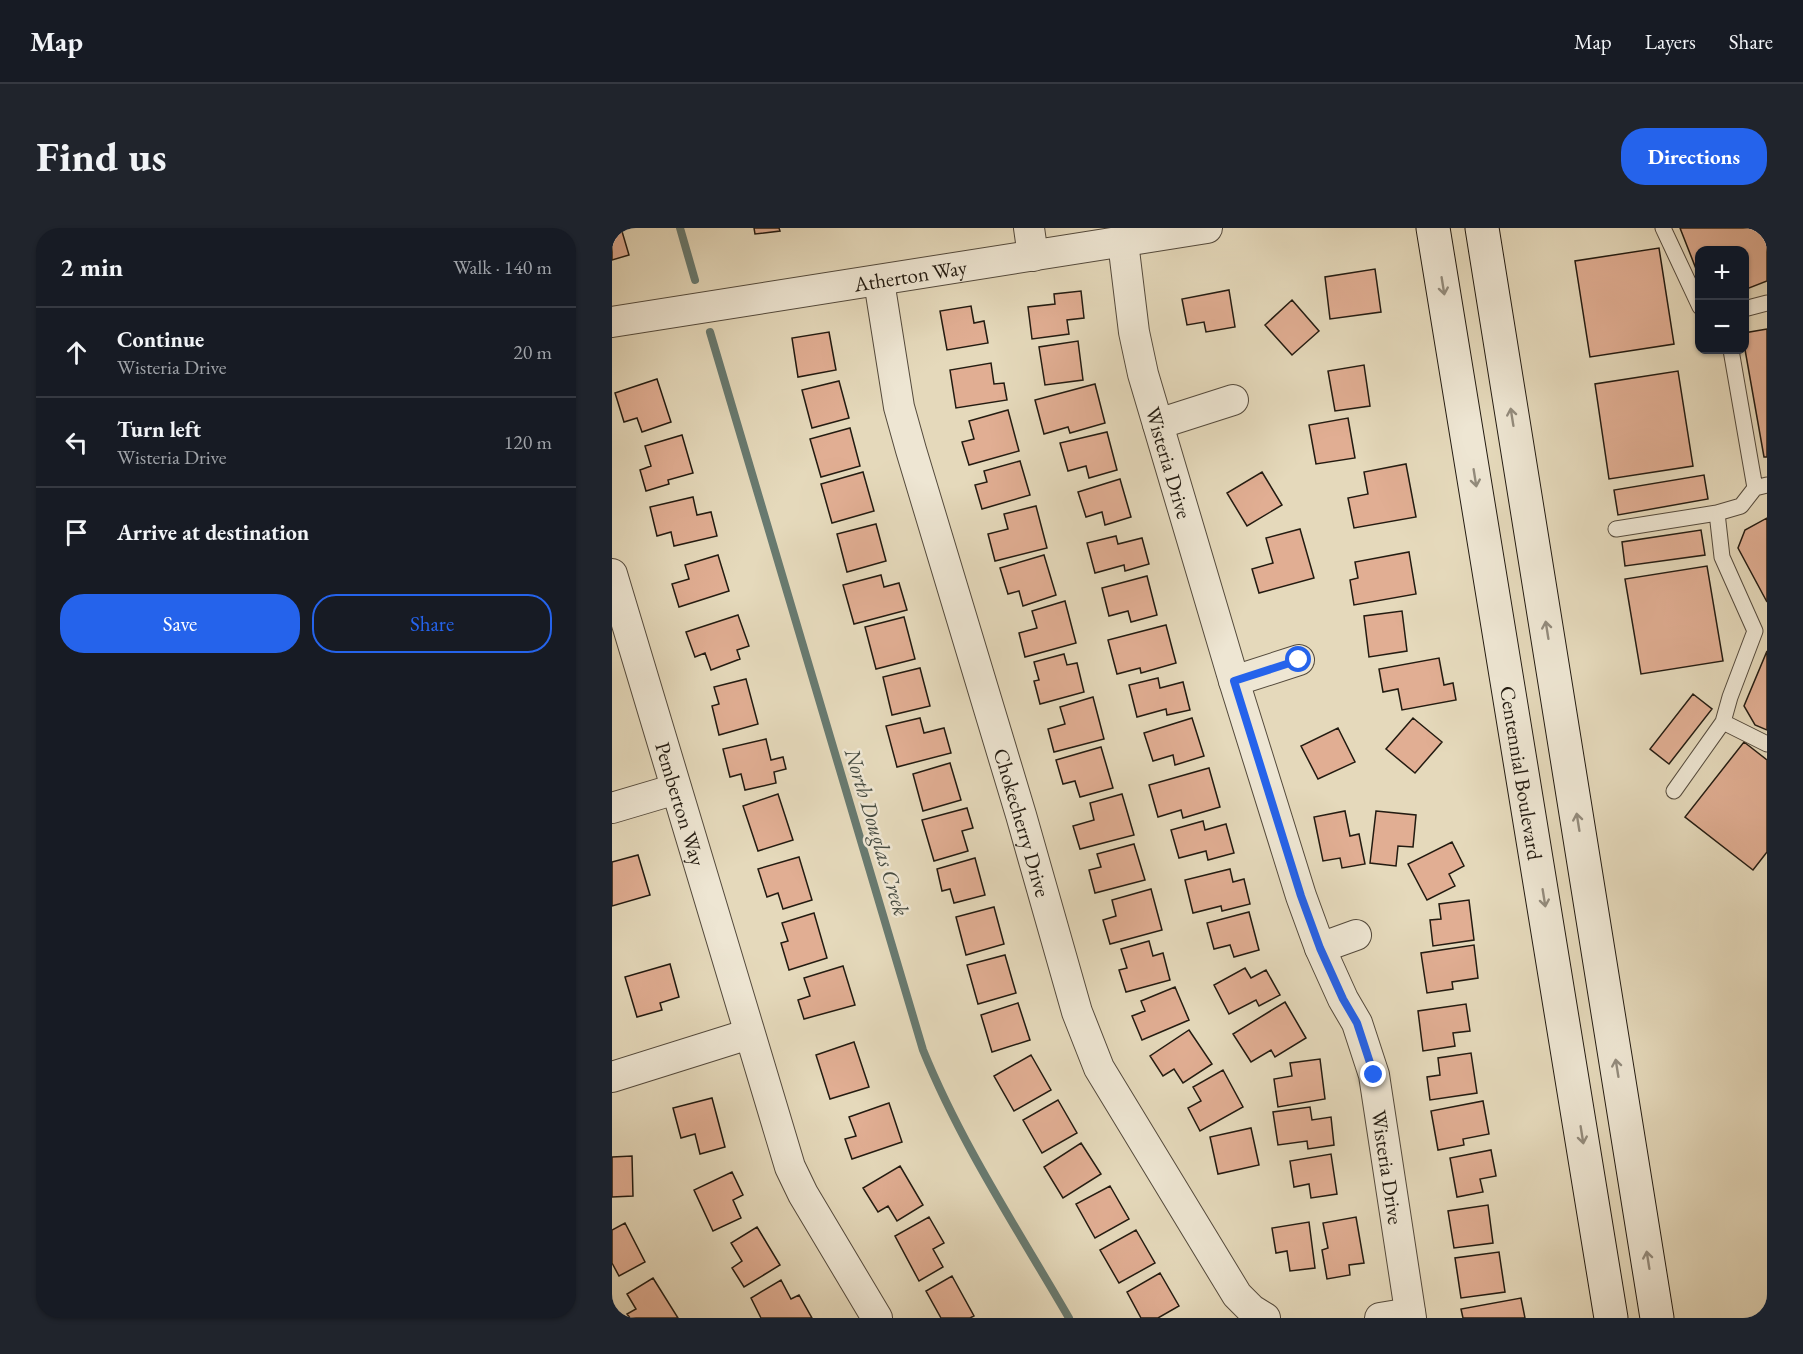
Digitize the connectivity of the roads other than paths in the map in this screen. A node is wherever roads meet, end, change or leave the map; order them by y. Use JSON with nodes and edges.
{"nodes":[{"id":1,"x":1207,"y":228,"type":"edge"},
{"id":2,"x":1433,"y":228,"type":"edge"},
{"id":3,"x":1482,"y":228,"type":"edge"},
{"id":4,"x":1663,"y":228,"type":"edge"},
{"id":5,"x":1031,"y":242,"type":"edge"},
{"id":6,"x":1123,"y":242,"type":"junction"},
{"id":7,"x":879,"y":281,"type":"junction"},
{"id":8,"x":1697,"y":300,"type":"edge"},
{"id":9,"x":1767,"y":303,"type":"edge"},
{"id":10,"x":1749,"y":308,"type":"edge"},
{"id":11,"x":612,"y":322,"type":"edge"},
{"id":12,"x":1732,"y":354,"type":"edge"},
{"id":13,"x":1233,"y":400,"type":"dead end"},
{"id":14,"x":1158,"y":424,"type":"junction"},
{"id":15,"x":1761,"y":487,"type":"edge"},
{"id":16,"x":1717,"y":513,"type":"junction"},
{"id":17,"x":1616,"y":529,"type":"dead end"},
{"id":18,"x":612,"y":574,"type":"edge"},
{"id":19,"x":1299,"y":660,"type":"dead end"},
{"id":20,"x":1234,"y":681,"type":"junction"},
{"id":21,"x":1724,"y":722,"type":"junction"},
{"id":22,"x":1767,"y":744,"type":"edge"},
{"id":23,"x":676,"y":789,"type":"junction"},
{"id":24,"x":1674,"y":791,"type":"dead end"},
{"id":25,"x":612,"y":808,"type":"edge"},
{"id":26,"x":1356,"y":935,"type":"dead end"},
{"id":27,"x":1320,"y":948,"type":"junction"},
{"id":28,"x":749,"y":1034,"type":"junction"},
{"id":29,"x":612,"y":1077,"type":"edge"},
{"id":30,"x":1411,"y":1316,"type":"edge"},
{"id":31,"x":877,"y":1318,"type":"edge"},
{"id":32,"x":1265,"y":1318,"type":"edge"},
{"id":33,"x":1380,"y":1318,"type":"edge"},
{"id":34,"x":1611,"y":1318,"type":"edge"},
{"id":35,"x":1657,"y":1318,"type":"edge"}],
"edges":[{"from":1,"to":6,"type":"street","name":"Atherton Way"},
{"from":2,"to":34,"type":"main road","name":"Centennial Boulevard","one_way":true},
{"from":35,"to":3,"type":"main road","one_way":true},
{"from":4,"to":8,"type":"lane"},
{"from":5,"to":6,"type":"street","name":"Atherton Way"},
{"from":5,"to":7,"type":"street","name":"Atherton Way"},
{"from":6,"to":14,"type":"street","name":"Wisteria Drive"},
{"from":7,"to":11,"type":"street","name":"Atherton Way"},
{"from":7,"to":32,"type":"street","name":"Chokecherry Drive"},
{"from":9,"to":10,"type":"lane"},
{"from":12,"to":15,"type":"lane"},
{"from":13,"to":14,"type":"street"},
{"from":14,"to":20,"type":"street","name":"Wisteria Drive"},
{"from":15,"to":16,"type":"lane"},
{"from":16,"to":17,"type":"lane"},
{"from":16,"to":21,"type":"lane"},
{"from":18,"to":23,"type":"street","name":"Pemberton Way"},
{"from":19,"to":20,"type":"street"},
{"from":20,"to":27,"type":"street","name":"Wisteria Drive"},
{"from":21,"to":22,"type":"lane"},
{"from":21,"to":24,"type":"lane"},
{"from":23,"to":25,"type":"street"},
{"from":23,"to":28,"type":"street","name":"Pemberton Way"},
{"from":26,"to":27,"type":"street"},
{"from":27,"to":30,"type":"street","name":"Wisteria Drive"},
{"from":28,"to":29,"type":"street"},
{"from":28,"to":31,"type":"street","name":"Pemberton Way"},
{"from":30,"to":33,"type":"street"}]}
